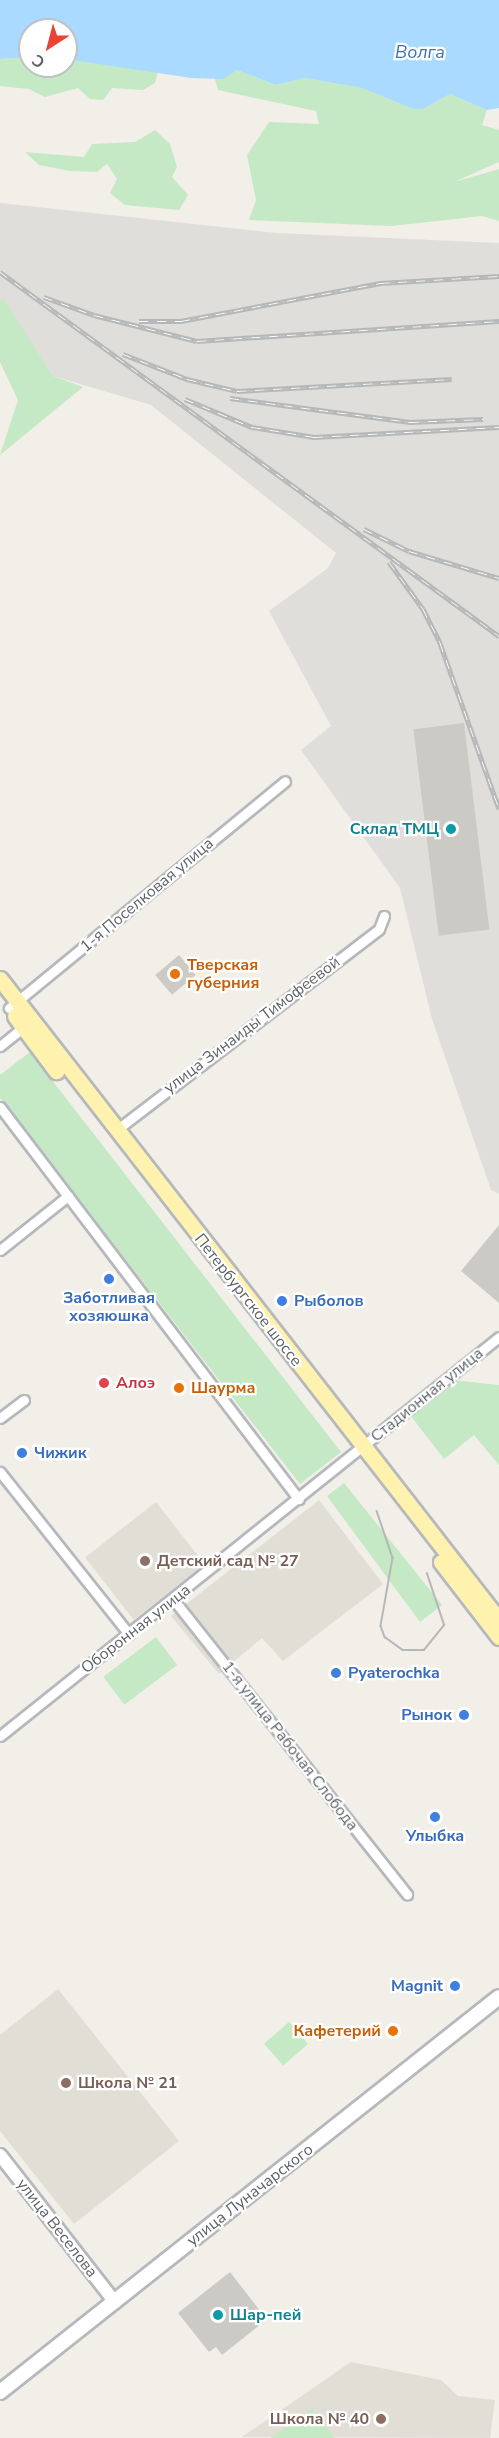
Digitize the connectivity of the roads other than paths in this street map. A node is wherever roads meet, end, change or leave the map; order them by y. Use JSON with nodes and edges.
{"nodes":[{"id":1,"x":285,"y":781,"type":"dead end"},
{"id":2,"x":384,"y":916,"type":"dead end"},
{"id":3,"x":0,"y":979,"type":"edge"},
{"id":4,"x":9,"y":1002,"type":"edge"},
{"id":5,"x":28,"y":1024,"type":"junction"},
{"id":6,"x":0,"y":1046,"type":"edge"},
{"id":7,"x":0,"y":1107,"type":"edge"},
{"id":8,"x":111,"y":1134,"type":"junction"},
{"id":9,"x":68,"y":1196,"type":"junction"},
{"id":10,"x":0,"y":1250,"type":"edge"},
{"id":11,"x":499,"y":1337,"type":"edge"},
{"id":12,"x":24,"y":1400,"type":"dead end"},
{"id":13,"x":0,"y":1418,"type":"edge"},
{"id":14,"x":360,"y":1451,"type":"junction"},
{"id":15,"x":0,"y":1472,"type":"edge"},
{"id":16,"x":299,"y":1499,"type":"junction"},
{"id":17,"x":430,"y":1541,"type":"junction"},
{"id":18,"x":173,"y":1599,"type":"junction"},
{"id":19,"x":499,"y":1620,"type":"edge"},
{"id":20,"x":129,"y":1634,"type":"junction"},
{"id":21,"x":499,"y":1637,"type":"edge"},
{"id":22,"x":0,"y":1736,"type":"edge"},
{"id":23,"x":407,"y":1894,"type":"dead end"},
{"id":24,"x":498,"y":1998,"type":"edge"},
{"id":25,"x":0,"y":2155,"type":"edge"},
{"id":26,"x":115,"y":2302,"type":"junction"},
{"id":27,"x":0,"y":2392,"type":"edge"}],
"edges":[{"from":1,"to":4,"type":"street","name":"1-я Поселковая улица"},
{"from":2,"to":8,"type":"street","name":"улица Зинаиды Тимофеевой"},
{"from":3,"to":4,"type":"main road","name":"Петербургское шоссе"},
{"from":4,"to":5,"type":"main road","name":"Петербургское шоссе"},
{"from":5,"to":6,"type":"street"},
{"from":5,"to":8,"type":"main road","name":"Петербургское шоссе"},
{"from":7,"to":9,"type":"street"},
{"from":8,"to":14,"type":"main road","name":"Петербургское шоссе"},
{"from":9,"to":10,"type":"street"},
{"from":9,"to":16,"type":"street"},
{"from":11,"to":14,"type":"street","name":"Стадионная улица"},
{"from":12,"to":13,"type":"street"},
{"from":14,"to":16,"type":"street","name":"Оборонная улица"},
{"from":14,"to":17,"type":"main road","name":"Петербургское шоссе"},
{"from":15,"to":20,"type":"street"},
{"from":16,"to":18,"type":"street","name":"Оборонная улица"},
{"from":17,"to":19,"type":"main road","name":"Петербургское шоссе"},
{"from":17,"to":21,"type":"main road","name":"Петербургское шоссе"},
{"from":18,"to":20,"type":"street","name":"Оборонная улица"},
{"from":18,"to":23,"type":"street","name":"1-я улица Рабочая Слобода"},
{"from":20,"to":22,"type":"street","name":"Оборонная улица"},
{"from":24,"to":26,"type":"main road","name":"улица Луначарского"},
{"from":25,"to":26,"type":"street","name":"улица Веселова"},
{"from":26,"to":27,"type":"main road","name":"улица Луначарского"}]}
